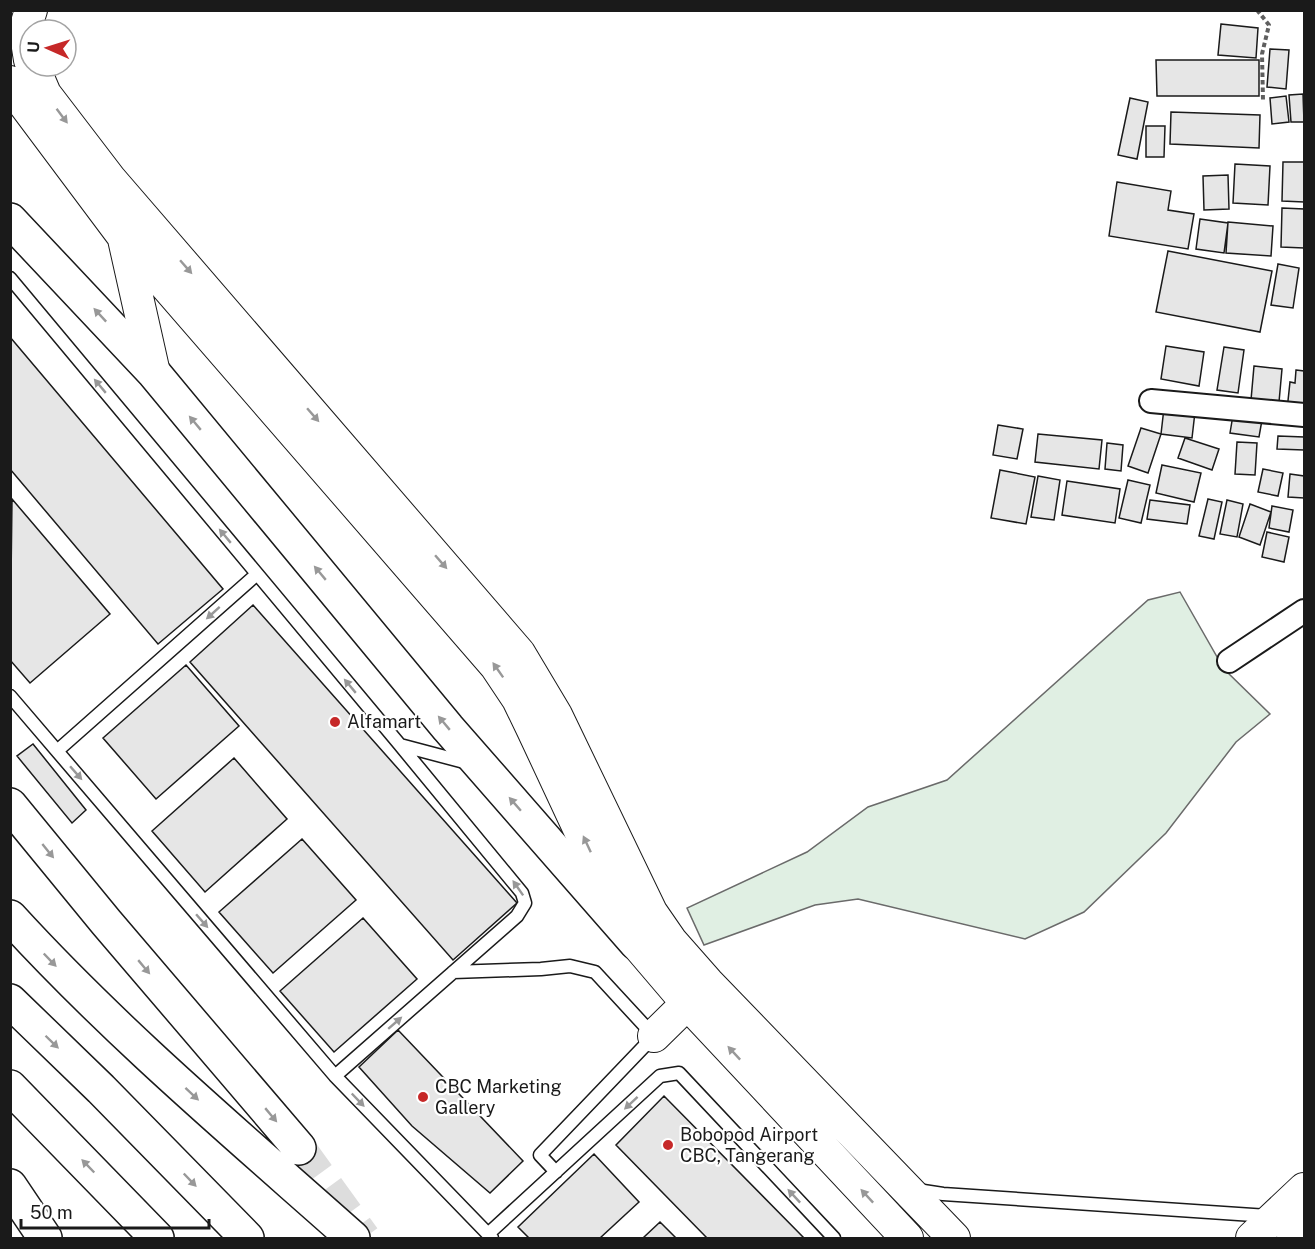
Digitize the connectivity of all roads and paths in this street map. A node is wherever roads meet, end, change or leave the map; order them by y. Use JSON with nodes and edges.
{"nodes":[{"id":1,"x":1257,"y":10,"type":"edge"},
{"id":2,"x":38,"y":78,"type":"edge"},
{"id":3,"x":10,"y":82,"type":"edge"},
{"id":4,"x":1263,"y":100,"type":"dead end"},
{"id":5,"x":110,"y":179,"type":"junction"},
{"id":6,"x":10,"y":220,"type":"edge"},
{"id":7,"x":123,"y":236,"type":"junction"},
{"id":8,"x":10,"y":278,"type":"edge"},
{"id":9,"x":153,"y":373,"type":"junction"},
{"id":10,"x":1151,"y":400,"type":"dead end"},
{"id":11,"x":1305,"y":415,"type":"edge"},
{"id":12,"x":257,"y":574,"type":"junction"},
{"id":13,"x":1305,"y":612,"type":"edge"},
{"id":14,"x":1229,"y":661,"type":"dead end"},
{"id":15,"x":10,"y":696,"type":"edge"},
{"id":16,"x":400,"y":745,"type":"junction"},
{"id":17,"x":57,"y":751,"type":"junction"},
{"id":18,"x":483,"y":767,"type":"junction"},
{"id":19,"x":10,"y":805,"type":"edge"},
{"id":20,"x":10,"y":917,"type":"edge"},
{"id":21,"x":636,"y":942,"type":"junction"},
{"id":22,"x":453,"y":972,"type":"junction"},
{"id":23,"x":698,"y":993,"type":"junction"},
{"id":24,"x":10,"y":1001,"type":"edge"},
{"id":25,"x":654,"y":1036,"type":"junction"},
{"id":26,"x":335,"y":1076,"type":"junction"},
{"id":27,"x":10,"y":1087,"type":"edge"},
{"id":28,"x":299,"y":1148,"type":"tunnel mouth"},
{"id":29,"x":556,"y":1172,"type":"junction"},
{"id":30,"x":10,"y":1186,"type":"edge"},
{"id":31,"x":907,"y":1188,"type":"junction"},
{"id":32,"x":1305,"y":1189,"type":"edge"},
{"id":33,"x":1284,"y":1227,"type":"edge"},
{"id":34,"x":1305,"y":1228,"type":"edge"},
{"id":35,"x":490,"y":1236,"type":"edge"},
{"id":36,"x":45,"y":1239,"type":"edge"},
{"id":37,"x":158,"y":1239,"type":"edge"},
{"id":38,"x":247,"y":1239,"type":"edge"},
{"id":39,"x":353,"y":1239,"type":"edge"},
{"id":40,"x":834,"y":1239,"type":"edge"},
{"id":41,"x":907,"y":1239,"type":"edge"},
{"id":42,"x":954,"y":1239,"type":"edge"},
{"id":43,"x":1252,"y":1239,"type":"edge"}],
"edges":[{"from":1,"to":4,"type":"path"},
{"from":2,"to":5,"type":"street","one_way":true},
{"from":3,"to":7,"type":"street"},
{"from":5,"to":7,"type":"street"},
{"from":5,"to":23,"type":"street","one_way":true},
{"from":9,"to":6,"type":"highway","one_way":true},
{"from":7,"to":9,"type":"street"},
{"from":21,"to":7,"type":"street","one_way":true},
{"from":12,"to":8,"type":"lane","one_way":true},
{"from":18,"to":9,"type":"highway","one_way":true},
{"from":10,"to":11,"type":"street"},
{"from":16,"to":12,"type":"lane","one_way":true},
{"from":12,"to":17,"type":"lane","one_way":true},
{"from":13,"to":14,"type":"street"},
{"from":15,"to":17,"type":"lane"},
{"from":16,"to":18,"type":"lane"},
{"from":22,"to":16,"type":"lane","one_way":true},
{"from":17,"to":26,"type":"lane","one_way":true},
{"from":21,"to":18,"type":"highway","one_way":true},
{"from":19,"to":28,"type":"highway","one_way":true},
{"from":20,"to":39,"type":"highway","one_way":true},
{"from":21,"to":23,"type":"street"},
{"from":22,"to":25,"type":"lane"},
{"from":26,"to":22,"type":"lane","one_way":true},
{"from":23,"to":25,"type":"street"},
{"from":23,"to":31,"type":"street"},
{"from":41,"to":23,"type":"street","one_way":true},
{"from":24,"to":38,"type":"highway","one_way":true},
{"from":25,"to":29,"type":"lane"},
{"from":26,"to":35,"type":"lane","one_way":true},
{"from":37,"to":27,"type":"highway","one_way":true},
{"from":29,"to":35,"type":"lane"},
{"from":40,"to":29,"type":"lane","one_way":true},
{"from":30,"to":36,"type":"highway"},
{"from":31,"to":33,"type":"lane"},
{"from":31,"to":42,"type":"street"},
{"from":32,"to":33,"type":"street"},
{"from":33,"to":34,"type":"street"},
{"from":33,"to":43,"type":"street"}]}
